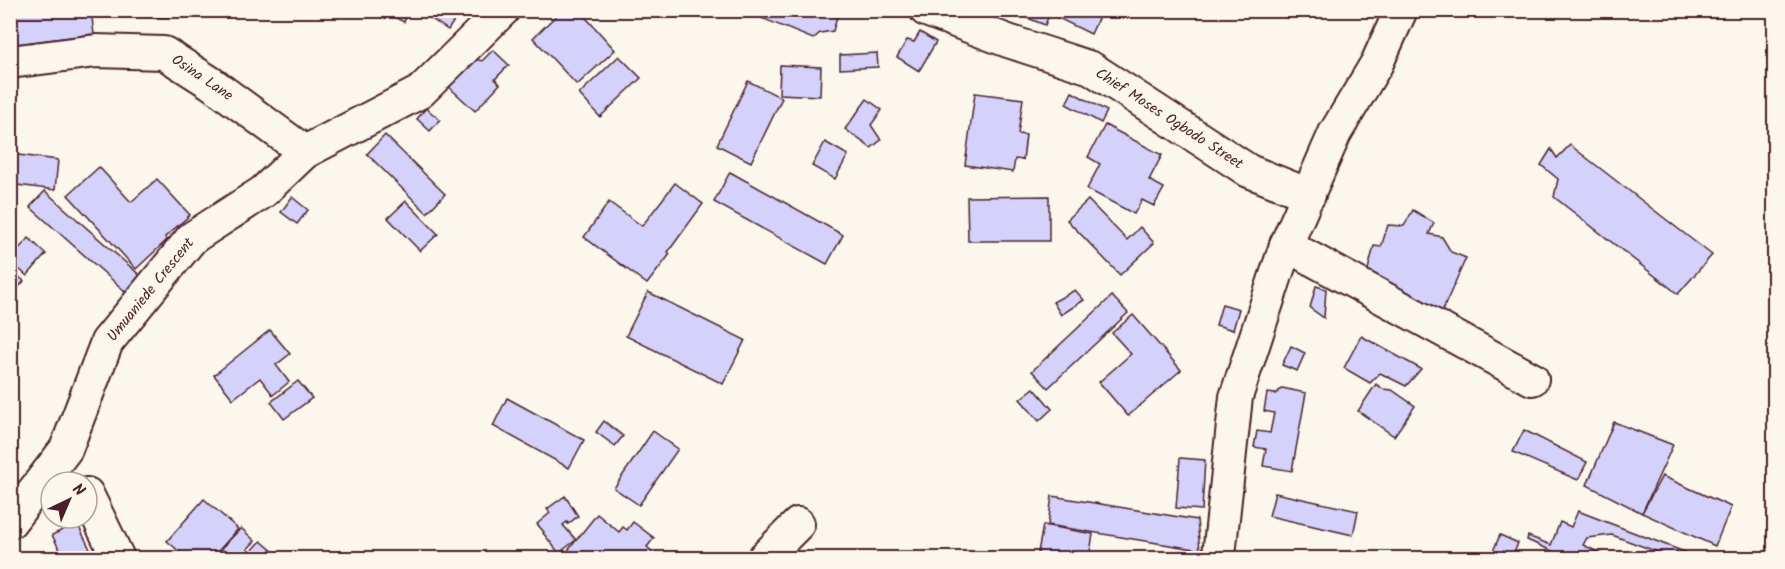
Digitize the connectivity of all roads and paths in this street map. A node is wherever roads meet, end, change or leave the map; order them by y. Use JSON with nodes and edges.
{"nodes":[{"id":1,"x":503,"y":10,"type":"edge"},
{"id":2,"x":926,"y":10,"type":"edge"},
{"id":3,"x":1401,"y":10,"type":"edge"},
{"id":4,"x":10,"y":62,"type":"edge"},
{"id":5,"x":305,"y":152,"type":"junction"},
{"id":6,"x":1309,"y":195,"type":"junction"},
{"id":7,"x":1286,"y":245,"type":"junction"},
{"id":8,"x":1532,"y":379,"type":"dead end"},
{"id":9,"x":66,"y":449,"type":"junction"},
{"id":10,"x":76,"y":470,"type":"edge"},
{"id":11,"x":99,"y":519,"type":"edge"},
{"id":12,"x":10,"y":522,"type":"edge"},
{"id":13,"x":798,"y":524,"type":"dead end"},
{"id":14,"x":118,"y":558,"type":"edge"},
{"id":15,"x":764,"y":558,"type":"edge"},
{"id":16,"x":1220,"y":558,"type":"edge"}],
"edges":[{"from":1,"to":5,"type":"street","name":"Umuaniede Crescent"},
{"from":2,"to":6,"type":"street","name":"Chief Moses Ogbodo Street"},
{"from":3,"to":6,"type":"street"},
{"from":4,"to":5,"type":"street","name":"Osina Lane"},
{"from":5,"to":9,"type":"street","name":"Umuaniede Crescent"},
{"from":6,"to":7,"type":"street"},
{"from":7,"to":8,"type":"street"},
{"from":7,"to":16,"type":"street"},
{"from":9,"to":10,"type":"street"},
{"from":9,"to":12,"type":"street","name":"Umuaniede Crescent"},
{"from":11,"to":14,"type":"street"},
{"from":13,"to":15,"type":"street"}]}
